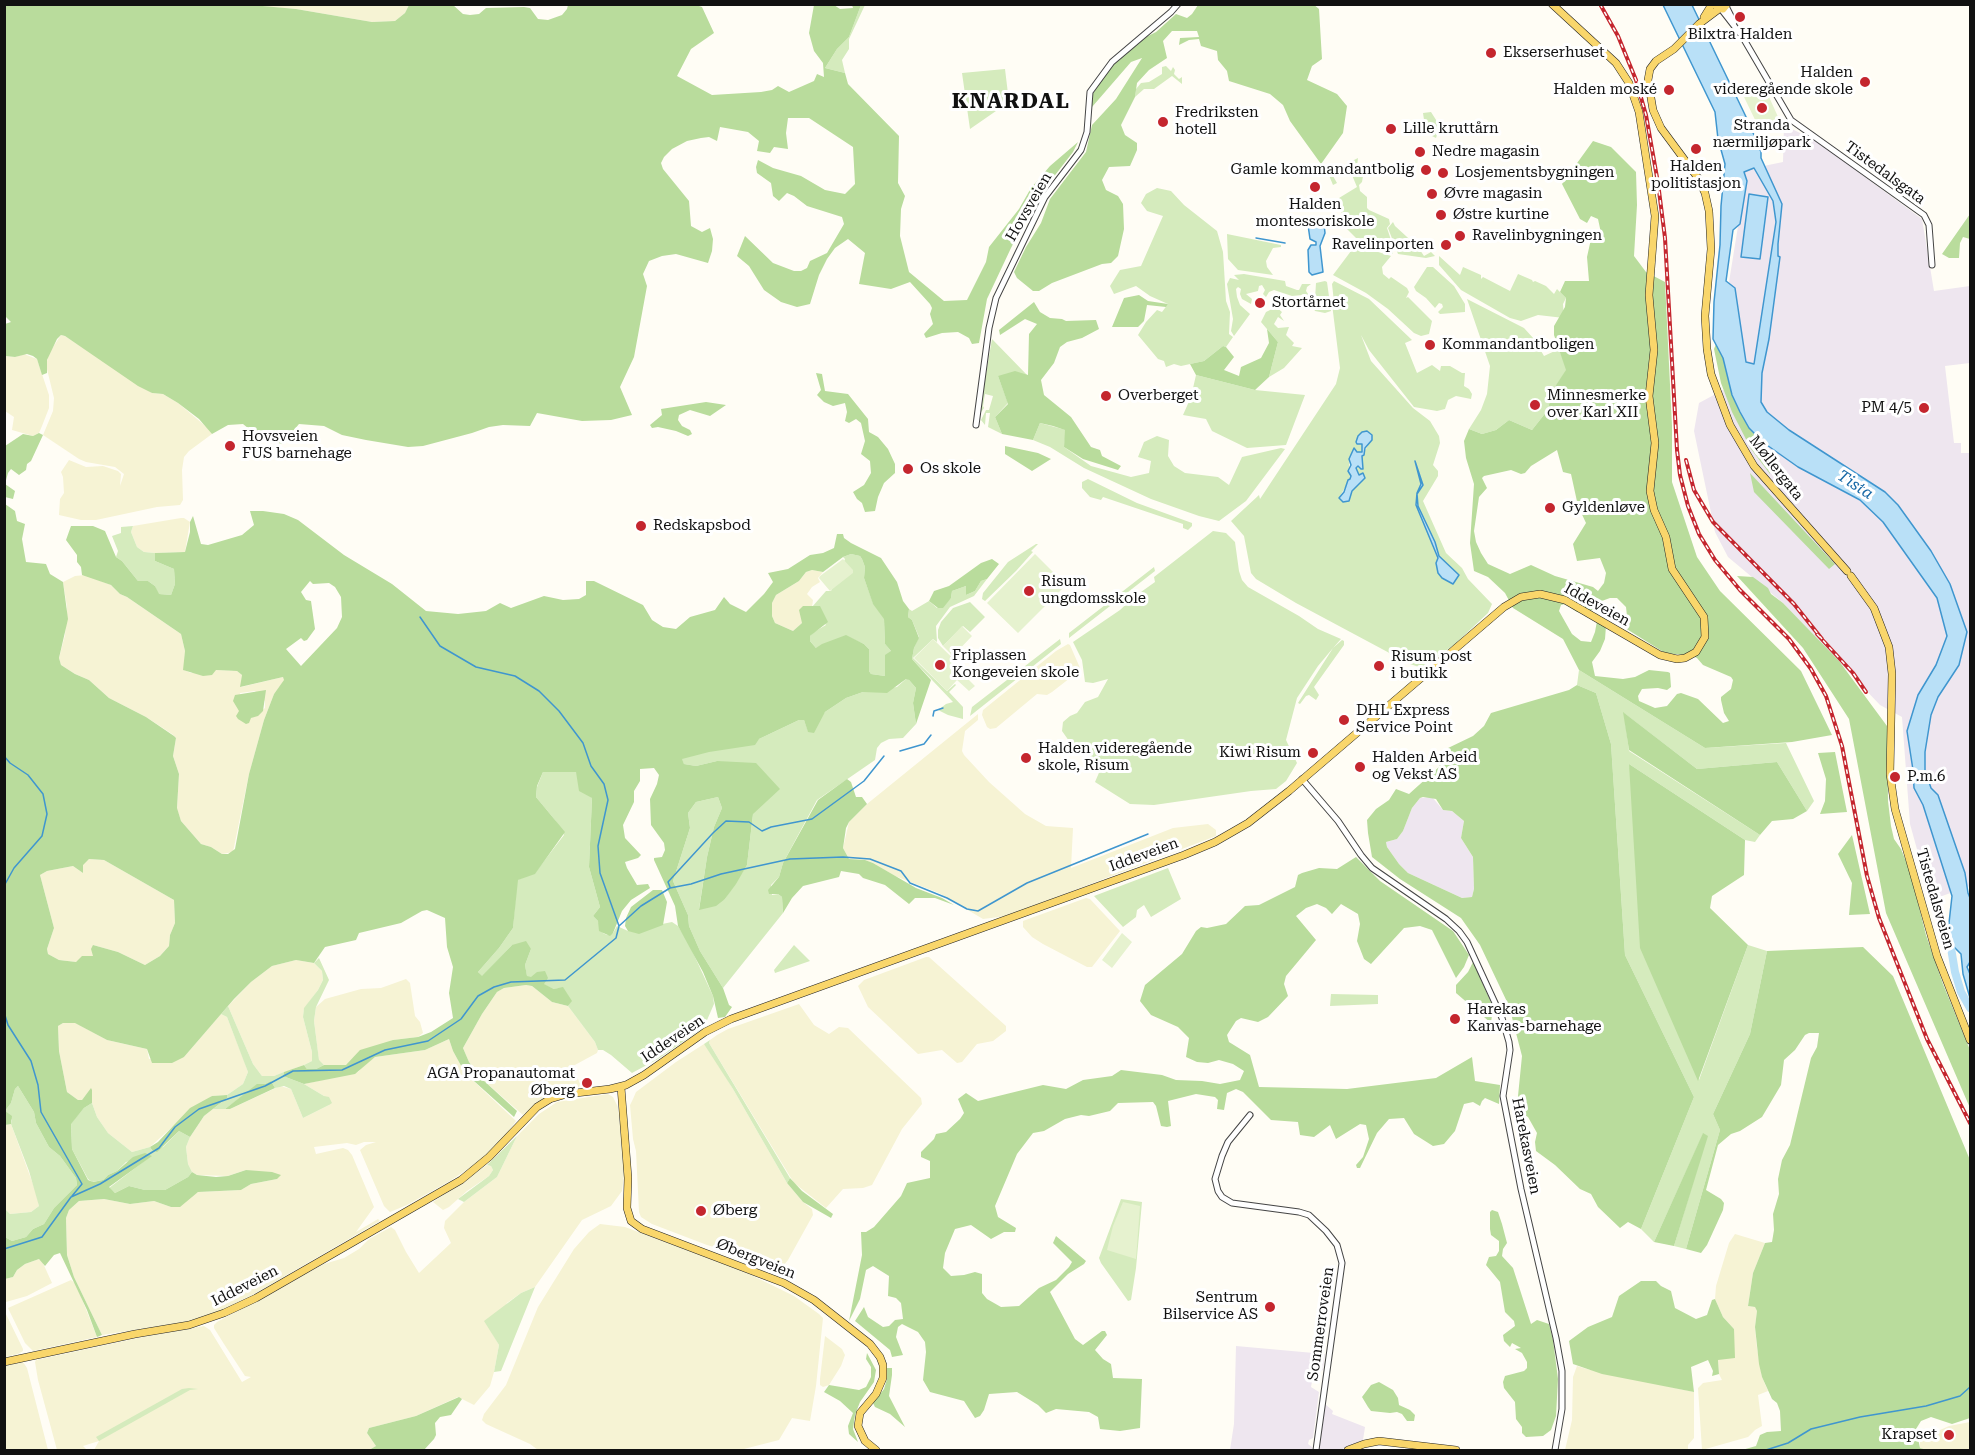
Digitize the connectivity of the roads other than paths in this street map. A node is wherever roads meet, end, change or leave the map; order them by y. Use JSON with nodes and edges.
{"nodes":[{"id":1,"x":1178,"y":4,"type":"edge"},
{"id":2,"x":1552,"y":4,"type":"edge"},
{"id":3,"x":1720,"y":6,"type":"edge"},
{"id":4,"x":1932,"y":265,"type":"dead end"},
{"id":5,"x":976,"y":425,"type":"dead end"},
{"id":6,"x":1302,"y":779,"type":"junction"},
{"id":7,"x":1893,"y":796,"type":"joint"},
{"id":8,"x":1971,"y":1040,"type":"edge"},
{"id":9,"x":621,"y":1087,"type":"junction"},
{"id":10,"x":1250,"y":1116,"type":"dead end"},
{"id":11,"x":4,"y":1362,"type":"edge"},
{"id":12,"x":876,"y":1450,"type":"edge"},
{"id":13,"x":1316,"y":1450,"type":"edge"},
{"id":14,"x":1348,"y":1450,"type":"edge"},
{"id":15,"x":1456,"y":1450,"type":"edge"},
{"id":16,"x":1555,"y":1450,"type":"edge"}],
"edges":[{"from":1,"to":5,"type":"street","name":"Hovsveien"},
{"from":2,"to":6,"type":"main road","name":"Iddeveien"},
{"from":3,"to":4,"type":"street","name":"Tistedalsgata"},
{"from":3,"to":7,"type":"main road","name":"Møllergata"},
{"from":6,"to":9,"type":"main road","name":"Iddeveien"},
{"from":6,"to":16,"type":"street","name":"Harekasveien"},
{"from":7,"to":8,"type":"main road","name":"Tistedalsveien"},
{"from":9,"to":11,"type":"main road","name":"Iddeveien"},
{"from":9,"to":12,"type":"main road","name":"Øbergveien"},
{"from":10,"to":13,"type":"street","name":"Sommerroveien"},
{"from":14,"to":15,"type":"main road"}]}
